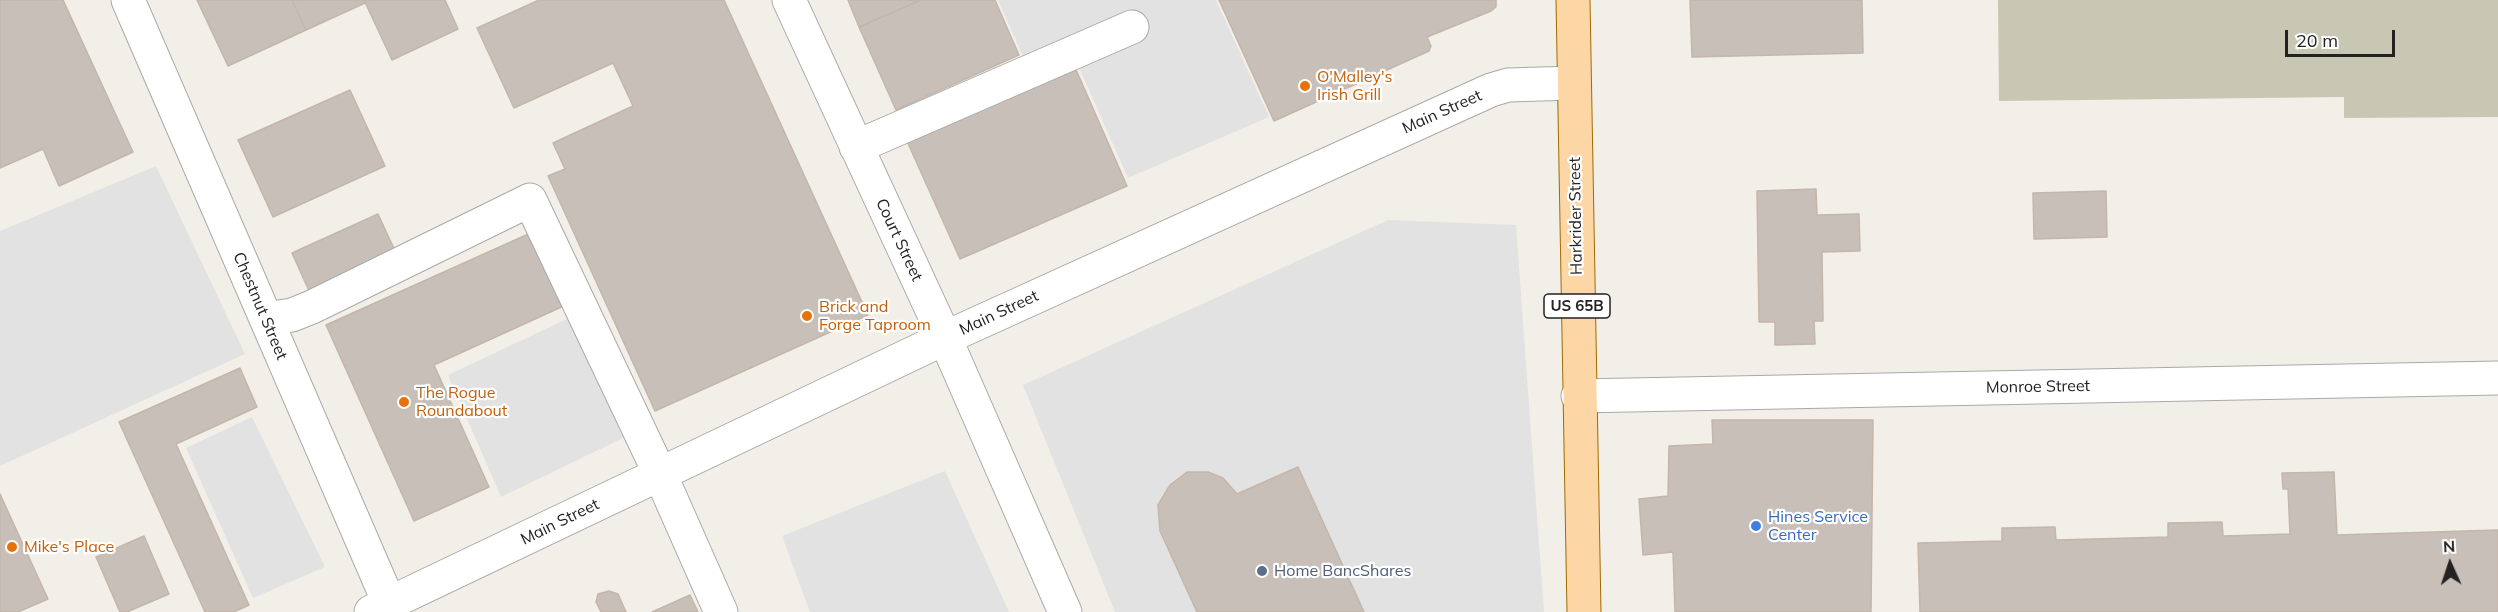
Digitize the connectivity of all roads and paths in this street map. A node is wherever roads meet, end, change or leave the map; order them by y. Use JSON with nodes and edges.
{"nodes":[{"id":1,"x":128,"y":0,"type":"edge"},
{"id":2,"x":789,"y":0,"type":"edge"},
{"id":3,"x":1573,"y":0,"type":"edge"},
{"id":4,"x":1132,"y":27,"type":"dead end"},
{"id":5,"x":1574,"y":83,"type":"junction"},
{"id":6,"x":856,"y":147,"type":"junction"},
{"id":7,"x":266,"y":319,"type":"junction"},
{"id":8,"x":945,"y":338,"type":"junction"},
{"id":9,"x":2498,"y":378,"type":"edge"},
{"id":10,"x":1578,"y":396,"type":"junction"},
{"id":11,"x":660,"y":474,"type":"junction"},
{"id":12,"x":384,"y":609,"type":"edge"},
{"id":13,"x":721,"y":612,"type":"edge"},
{"id":14,"x":1065,"y":612,"type":"edge"},
{"id":15,"x":1584,"y":612,"type":"edge"}],
"edges":[{"from":1,"to":7,"type":"street","name":"Chestnut Street"},
{"from":2,"to":6,"type":"street","name":"Court Street"},
{"from":3,"to":5,"type":"main road","name":"Harkrider Street","number":"US 65B"},
{"from":4,"to":6,"type":"street"},
{"from":5,"to":8,"type":"street","name":"Main Street"},
{"from":5,"to":10,"type":"main road","name":"Harkrider Street","number":"US 65B"},
{"from":6,"to":8,"type":"street","name":"Court Street"},
{"from":7,"to":11,"type":"street"},
{"from":7,"to":12,"type":"street","name":"Chestnut Street"},
{"from":8,"to":11,"type":"street","name":"Main Street"},
{"from":8,"to":14,"type":"street","name":"Court Street"},
{"from":9,"to":10,"type":"street","name":"Monroe Street"},
{"from":10,"to":15,"type":"main road","name":"Harkrider Street","number":"US 65B"},
{"from":11,"to":12,"type":"street","name":"Main Street"},
{"from":11,"to":13,"type":"street"}]}
